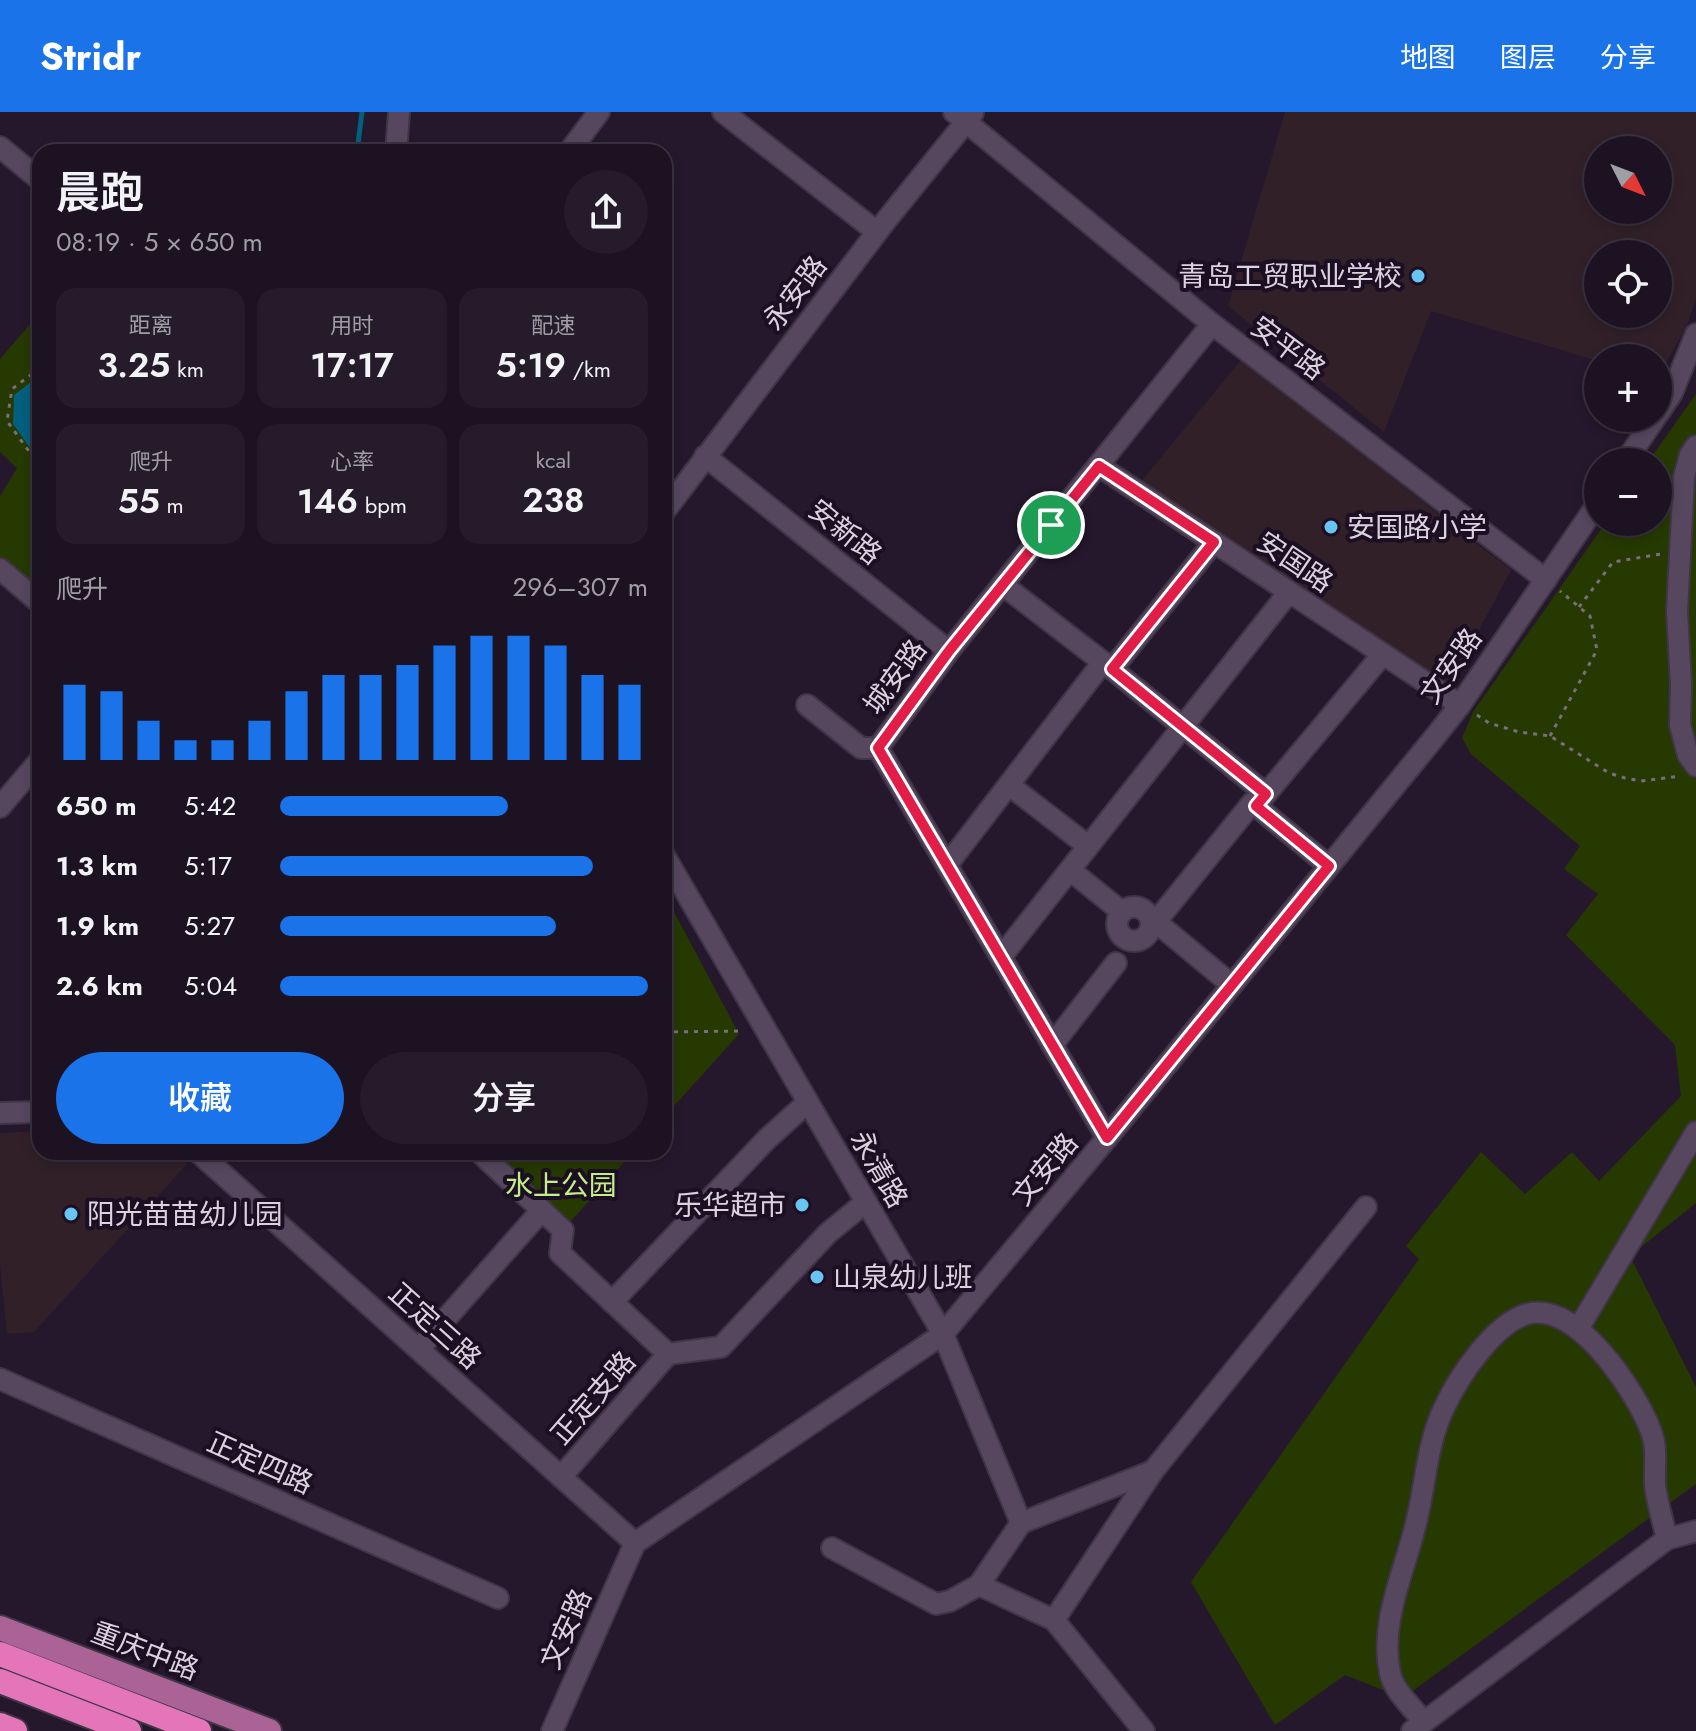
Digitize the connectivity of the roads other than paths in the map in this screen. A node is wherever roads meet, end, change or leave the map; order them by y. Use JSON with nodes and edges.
{"nodes":[{"id":1,"x":399,"y":112,"type":"edge"},
{"id":2,"x":599,"y":112,"type":"edge"},
{"id":3,"x":723,"y":112,"type":"edge"},
{"id":4,"x":965,"y":115,"type":"edge"},
{"id":5,"x":397,"y":144,"type":"edge"},
{"id":6,"x":575,"y":144,"type":"edge"},
{"id":7,"x":0,"y":147,"type":"edge"},
{"id":8,"x":32,"y":173,"type":"edge"},
{"id":9,"x":877,"y":232,"type":"junction"},
{"id":10,"x":1212,"y":324,"type":"junction"},
{"id":11,"x":1696,"y":334,"type":"edge"},
{"id":12,"x":1672,"y":393,"type":"edge"},
{"id":13,"x":1696,"y":446,"type":"edge"},
{"id":14,"x":705,"y":456,"type":"junction"},
{"id":15,"x":1099,"y":466,"type":"junction"},
{"id":16,"x":672,"y":501,"type":"edge"},
{"id":17,"x":1584,"y":524,"type":"edge"},
{"id":18,"x":1214,"y":542,"type":"junction"},
{"id":19,"x":0,"y":569,"type":"edge"},
{"id":20,"x":1546,"y":580,"type":"junction"},
{"id":21,"x":1003,"y":585,"type":"junction"},
{"id":22,"x":1289,"y":592,"type":"junction"},
{"id":23,"x":32,"y":596,"type":"edge"},
{"id":24,"x":949,"y":651,"type":"junction"},
{"id":25,"x":1383,"y":654,"type":"junction"},
{"id":26,"x":1108,"y":666,"type":"junction"},
{"id":27,"x":807,"y":705,"type":"dead end"},
{"id":28,"x":1460,"y":705,"type":"junction"},
{"id":29,"x":1183,"y":726,"type":"junction"},
{"id":30,"x":878,"y":748,"type":"junction"},
{"id":31,"x":32,"y":769,"type":"edge"},
{"id":32,"x":1692,"y":772,"type":"edge"},
{"id":33,"x":1009,"y":785,"type":"junction"},
{"id":34,"x":1261,"y":800,"type":"junction"},
{"id":35,"x":0,"y":807,"type":"edge"},
{"id":36,"x":1088,"y":846,"type":"junction"},
{"id":37,"x":947,"y":865,"type":"junction"},
{"id":38,"x":1329,"y":866,"type":"junction"},
{"id":39,"x":672,"y":869,"type":"edge"},
{"id":40,"x":1070,"y":870,"type":"junction"},
{"id":41,"x":1153,"y":926,"type":"junction"},
{"id":42,"x":1001,"y":957,"type":"junction"},
{"id":43,"x":1116,"y":963,"type":"dead end"},
{"id":44,"x":1232,"y":985,"type":"junction"},
{"id":45,"x":1052,"y":1045,"type":"junction"},
{"id":46,"x":808,"y":1102,"type":"junction"},
{"id":47,"x":32,"y":1112,"type":"edge"},
{"id":48,"x":0,"y":1113,"type":"edge"},
{"id":49,"x":1696,"y":1132,"type":"edge"},
{"id":50,"x":1107,"y":1138,"type":"junction"},
{"id":51,"x":207,"y":1160,"type":"edge"},
{"id":52,"x":488,"y":1160,"type":"edge"},
{"id":53,"x":866,"y":1202,"type":"junction"},
{"id":54,"x":1366,"y":1207,"type":"dead end"},
{"id":55,"x":542,"y":1210,"type":"junction"},
{"id":56,"x":612,"y":1302,"type":"junction"},
{"id":57,"x":1578,"y":1329,"type":"junction"},
{"id":58,"x":943,"y":1334,"type":"junction"},
{"id":59,"x":419,"y":1349,"type":"junction"},
{"id":60,"x":668,"y":1354,"type":"junction"},
{"id":61,"x":0,"y":1379,"type":"edge"},
{"id":62,"x":1153,"y":1471,"type":"junction"},
{"id":63,"x":561,"y":1477,"type":"junction"},
{"id":64,"x":1021,"y":1523,"type":"junction"},
{"id":65,"x":1696,"y":1531,"type":"edge"},
{"id":66,"x":1667,"y":1539,"type":"junction"},
{"id":67,"x":635,"y":1543,"type":"junction"},
{"id":68,"x":832,"y":1548,"type":"dead end"},
{"id":69,"x":979,"y":1585,"type":"junction"},
{"id":70,"x":498,"y":1598,"type":"dead end"},
{"id":71,"x":1054,"y":1620,"type":"junction"},
{"id":72,"x":0,"y":1628,"type":"edge"},
{"id":73,"x":0,"y":1654,"type":"edge"},
{"id":74,"x":0,"y":1681,"type":"edge"},
{"id":75,"x":0,"y":1725,"type":"edge"},
{"id":76,"x":1418,"y":1726,"type":"edge"},
{"id":77,"x":15,"y":1731,"type":"edge"},
{"id":78,"x":129,"y":1731,"type":"edge"},
{"id":79,"x":199,"y":1731,"type":"edge"},
{"id":80,"x":269,"y":1731,"type":"edge"},
{"id":81,"x":552,"y":1731,"type":"edge"},
{"id":82,"x":1144,"y":1731,"type":"edge"}],
"edges":[{"from":1,"to":5,"type":"street"},
{"from":2,"to":6,"type":"street"},
{"from":3,"to":9,"type":"street"},
{"from":4,"to":9,"type":"street","name":"永安路"},
{"from":4,"to":10,"type":"street","name":"安平路"},
{"from":7,"to":8,"type":"street"},
{"from":9,"to":14,"type":"street","name":"永安路"},
{"from":10,"to":15,"type":"street","name":"城安路"},
{"from":10,"to":20,"type":"street","name":"安平路"},
{"from":11,"to":12,"type":"street"},
{"from":13,"to":32,"type":"street"},
{"from":14,"to":16,"type":"street","name":"永安路"},
{"from":14,"to":24,"type":"street","name":"安新路"},
{"from":15,"to":18,"type":"street","name":"安国路"},
{"from":15,"to":21,"type":"street","name":"城安路"},
{"from":17,"to":20,"type":"street","name":"文安路"},
{"from":18,"to":22,"type":"street","name":"安国路"},
{"from":18,"to":26,"type":"street"},
{"from":19,"to":23,"type":"street"},
{"from":20,"to":28,"type":"street","name":"文安路"},
{"from":21,"to":24,"type":"street","name":"城安路"},
{"from":21,"to":26,"type":"street"},
{"from":22,"to":25,"type":"street","name":"安国路"},
{"from":22,"to":29,"type":"street"},
{"from":24,"to":30,"type":"street","name":"城安路"},
{"from":25,"to":28,"type":"street","name":"安国路"},
{"from":25,"to":34,"type":"street"},
{"from":26,"to":29,"type":"street"},
{"from":26,"to":33,"type":"street"},
{"from":27,"to":30,"type":"street"},
{"from":28,"to":38,"type":"street","name":"文安路"},
{"from":29,"to":34,"type":"street"},
{"from":29,"to":36,"type":"street"},
{"from":30,"to":37,"type":"street","name":"城安路"},
{"from":31,"to":35,"type":"street"},
{"from":33,"to":36,"type":"street"},
{"from":33,"to":37,"type":"street"},
{"from":34,"to":38,"type":"street"},
{"from":34,"to":41,"type":"street"},
{"from":36,"to":40,"type":"street"},
{"from":37,"to":42,"type":"street","name":"城安路"},
{"from":38,"to":44,"type":"street","name":"文安路"},
{"from":39,"to":46,"type":"street","name":"永清路"},
{"from":40,"to":41,"type":"street"},
{"from":40,"to":42,"type":"street"},
{"from":41,"to":44,"type":"street"},
{"from":42,"to":45,"type":"street","name":"城安路"},
{"from":43,"to":45,"type":"street"},
{"from":44,"to":50,"type":"street","name":"文安路"},
{"from":45,"to":50,"type":"street","name":"城安路"},
{"from":46,"to":53,"type":"street","name":"永清路"},
{"from":46,"to":56,"type":"street"},
{"from":47,"to":48,"type":"street"},
{"from":49,"to":57,"type":"street"},
{"from":50,"to":58,"type":"street","name":"文安路"},
{"from":51,"to":59,"type":"street","name":"正定三路"},
{"from":52,"to":55,"type":"street","name":"正定支路"},
{"from":53,"to":58,"type":"street","name":"永清路"},
{"from":53,"to":60,"type":"street"},
{"from":54,"to":62,"type":"street"},
{"from":55,"to":56,"type":"street","name":"正定支路"},
{"from":55,"to":59,"type":"street"},
{"from":56,"to":60,"type":"street","name":"正定支路"},
{"from":57,"to":66,"type":"street"},
{"from":57,"to":76,"type":"street"},
{"from":58,"to":64,"type":"street","name":"永清路"},
{"from":58,"to":67,"type":"street","name":"文安路"},
{"from":59,"to":63,"type":"street","name":"正定三路"},
{"from":60,"to":63,"type":"street","name":"正定支路"},
{"from":61,"to":70,"type":"street","name":"正定四路"},
{"from":62,"to":64,"type":"street"},
{"from":62,"to":71,"type":"street"},
{"from":63,"to":67,"type":"street","name":"正定三路"},
{"from":64,"to":69,"type":"street"},
{"from":65,"to":66,"type":"street"},
{"from":66,"to":76,"type":"street"},
{"from":67,"to":81,"type":"street","name":"文安路"},
{"from":68,"to":69,"type":"street"},
{"from":69,"to":71,"type":"street"},
{"from":71,"to":82,"type":"street"},
{"from":72,"to":80,"type":"main road","name":"重庆中路"},
{"from":73,"to":79,"type":"highway"},
{"from":74,"to":78,"type":"highway"},
{"from":75,"to":77,"type":"highway"}]}
